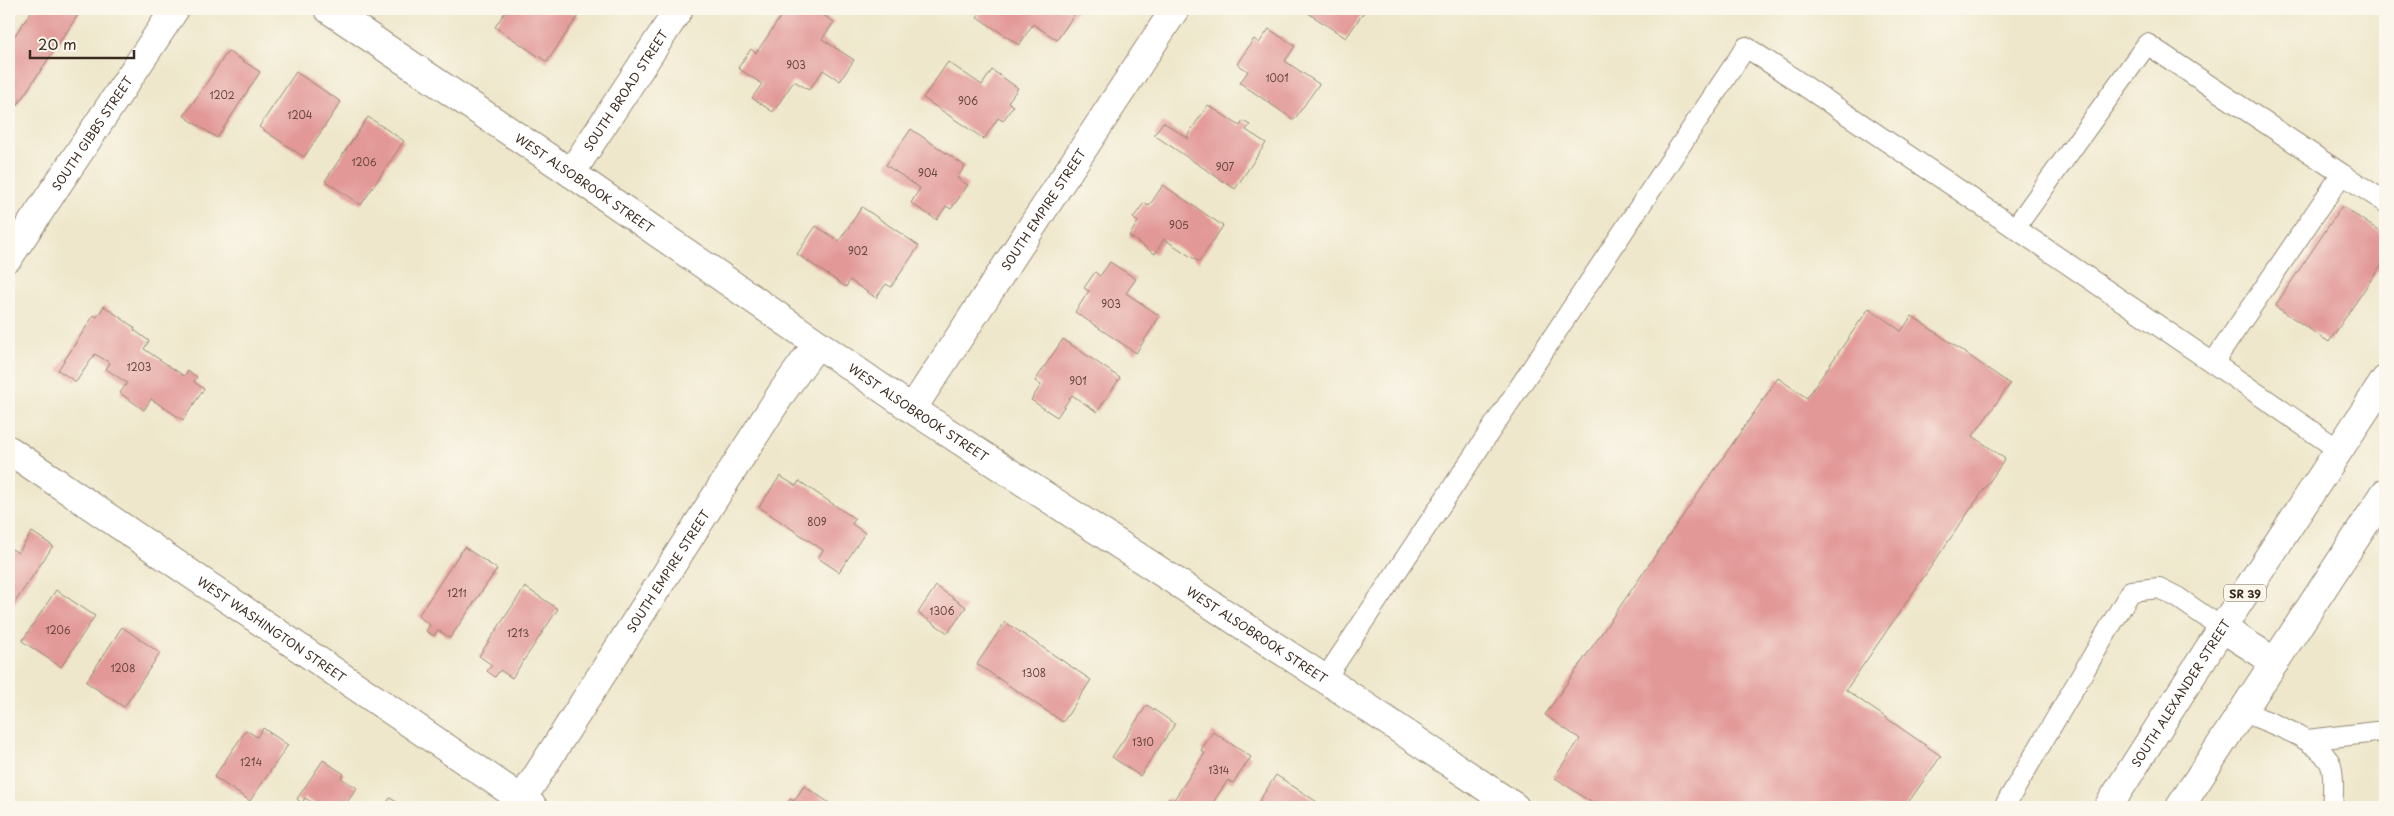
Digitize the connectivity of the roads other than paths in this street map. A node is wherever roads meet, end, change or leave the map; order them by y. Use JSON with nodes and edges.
{"nodes":[{"id":1,"x":175,"y":9,"type":"edge"},
{"id":2,"x":328,"y":9,"type":"edge"},
{"id":3,"x":679,"y":9,"type":"edge"},
{"id":4,"x":1175,"y":9,"type":"edge"},
{"id":5,"x":572,"y":173,"type":"junction"},
{"id":6,"x":2342,"y":174,"type":"junction"},
{"id":7,"x":2385,"y":202,"type":"edge"},
{"id":8,"x":2015,"y":228,"type":"junction"},
{"id":9,"x":9,"y":257,"type":"edge"},
{"id":10,"x":817,"y":344,"type":"junction"},
{"id":11,"x":2212,"y":363,"type":"junction"},
{"id":12,"x":2385,"y":380,"type":"edge"},
{"id":13,"x":912,"y":409,"type":"junction"},
{"id":14,"x":9,"y":450,"type":"edge"},
{"id":15,"x":2339,"y":450,"type":"junction"},
{"id":16,"x":2385,"y":493,"type":"edge"},
{"id":17,"x":2377,"y":520,"type":"edge"},
{"id":18,"x":2222,"y":628,"type":"junction"},
{"id":19,"x":2275,"y":662,"type":"junction"},
{"id":20,"x":1325,"y":679,"type":"junction"},
{"id":21,"x":2242,"y":711,"type":"junction"},
{"id":22,"x":2385,"y":731,"type":"edge"},
{"id":23,"x":2307,"y":740,"type":"junction"},
{"id":24,"x":524,"y":805,"type":"edge"},
{"id":25,"x":1516,"y":807,"type":"edge"},
{"id":26,"x":2004,"y":807,"type":"edge"},
{"id":27,"x":2108,"y":807,"type":"edge"},
{"id":28,"x":2180,"y":807,"type":"edge"},
{"id":29,"x":2332,"y":807,"type":"edge"}],
"edges":[{"from":1,"to":9,"type":"street","name":"SOUTH GIBBS STREET"},
{"from":2,"to":5,"type":"street","name":"WEST ALSOBROOK STREET"},
{"from":3,"to":5,"type":"street","name":"SOUTH BROAD STREET"},
{"from":4,"to":13,"type":"street","name":"SOUTH EMPIRE STREET"},
{"from":5,"to":10,"type":"street","name":"WEST ALSOBROOK STREET"},
{"from":6,"to":7,"type":"lane"},
{"from":6,"to":8,"type":"lane"},
{"from":6,"to":11,"type":"lane"},
{"from":8,"to":11,"type":"lane"},
{"from":8,"to":20,"type":"lane"},
{"from":10,"to":13,"type":"street","name":"WEST ALSOBROOK STREET"},
{"from":10,"to":24,"type":"street","name":"SOUTH EMPIRE STREET"},
{"from":11,"to":15,"type":"lane"},
{"from":12,"to":15,"type":"street","name":"SOUTH ALEXANDER STREET","number":"SR 39"},
{"from":13,"to":20,"type":"street","name":"WEST ALSOBROOK STREET"},
{"from":14,"to":24,"type":"street","name":"WEST WASHINGTON STREET"},
{"from":15,"to":18,"type":"street","name":"SOUTH ALEXANDER STREET","number":"SR 39"},
{"from":16,"to":17,"type":"street"},
{"from":17,"to":19,"type":"street"},
{"from":18,"to":19,"type":"street"},
{"from":18,"to":26,"type":"lane"},
{"from":18,"to":27,"type":"street","name":"SOUTH ALEXANDER STREET","number":"SR 39"},
{"from":19,"to":21,"type":"street"},
{"from":20,"to":25,"type":"street","name":"WEST ALSOBROOK STREET"},
{"from":21,"to":23,"type":"lane"},
{"from":21,"to":28,"type":"street"},
{"from":22,"to":23,"type":"lane"},
{"from":23,"to":29,"type":"lane"}]}
